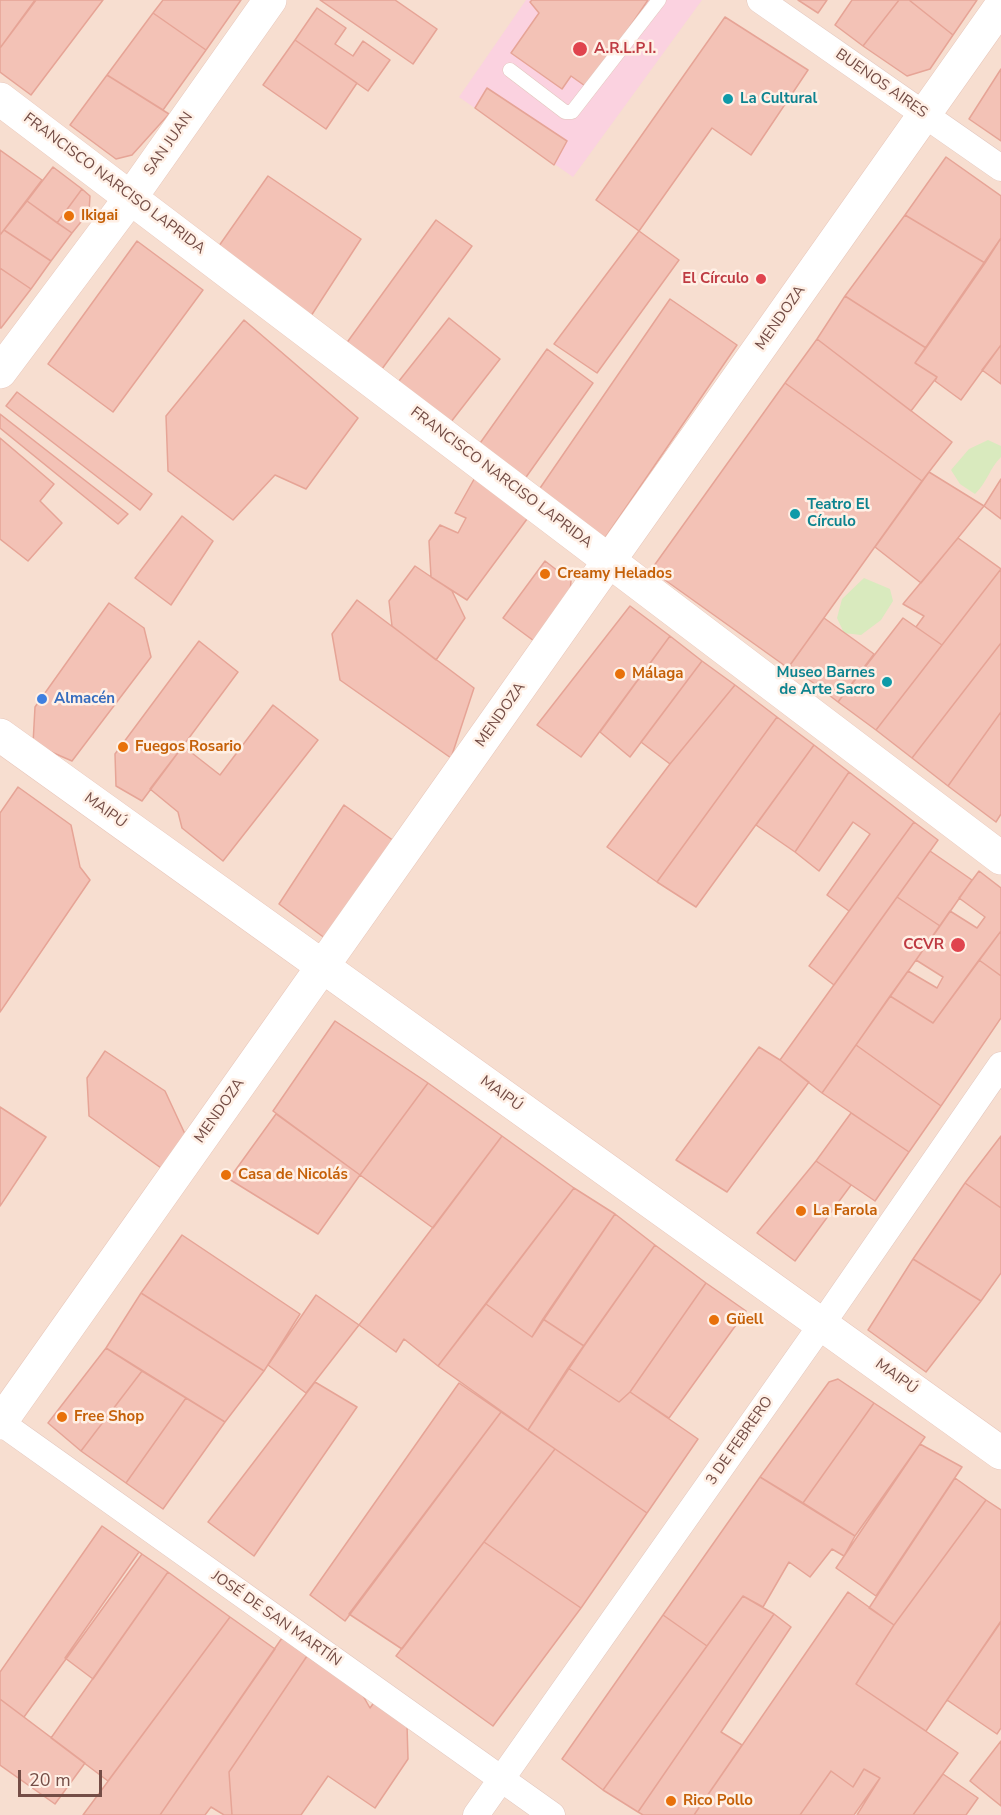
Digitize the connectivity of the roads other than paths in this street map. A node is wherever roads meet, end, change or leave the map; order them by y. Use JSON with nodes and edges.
{"nodes":[{"id":1,"x":270,"y":0,"type":"edge"},
{"id":2,"x":659,"y":0,"type":"edge"},
{"id":3,"x":760,"y":0,"type":"edge"},
{"id":4,"x":1001,"y":6,"type":"edge"},
{"id":5,"x":510,"y":70,"type":"dead end"},
{"id":6,"x":0,"y":99,"type":"edge"},
{"id":7,"x":925,"y":115,"type":"junction"},
{"id":8,"x":1001,"y":168,"type":"edge"},
{"id":9,"x":131,"y":197,"type":"junction"},
{"id":10,"x":0,"y":372,"type":"edge"},
{"id":11,"x":610,"y":561,"type":"junction"},
{"id":12,"x":0,"y":735,"type":"edge"},
{"id":13,"x":1001,"y":858,"type":"edge"},
{"id":14,"x":322,"y":967,"type":"junction"},
{"id":15,"x":1001,"y":1065,"type":"edge"},
{"id":16,"x":822,"y":1324,"type":"junction"},
{"id":17,"x":0,"y":1423,"type":"edge"},
{"id":18,"x":1001,"y":1453,"type":"edge"},
{"id":19,"x":501,"y":1779,"type":"junction"},
{"id":20,"x":476,"y":1815,"type":"edge"},
{"id":21,"x":552,"y":1815,"type":"edge"}],
"edges":[{"from":1,"to":9,"type":"main road","name":"SAN JUAN"},
{"from":2,"to":5,"type":"lane"},
{"from":3,"to":7,"type":"street","name":"BUENOS AIRES"},
{"from":4,"to":7,"type":"main road","name":"MENDOZA"},
{"from":6,"to":9,"type":"main road","name":"FRANCISCO NARCISO LAPRIDA"},
{"from":7,"to":8,"type":"street","name":"BUENOS AIRES"},
{"from":7,"to":11,"type":"main road","name":"MENDOZA"},
{"from":9,"to":10,"type":"main road","name":"SAN JUAN"},
{"from":9,"to":11,"type":"main road","name":"FRANCISCO NARCISO LAPRIDA"},
{"from":11,"to":13,"type":"main road","name":"FRANCISCO NARCISO LAPRIDA"},
{"from":11,"to":14,"type":"main road","name":"MENDOZA"},
{"from":12,"to":14,"type":"main road","name":"MAIPÚ"},
{"from":14,"to":16,"type":"main road","name":"MAIPÚ"},
{"from":14,"to":17,"type":"main road","name":"MENDOZA"},
{"from":15,"to":16,"type":"street","name":"3 DE FEBRERO"},
{"from":16,"to":18,"type":"main road","name":"MAIPÚ"},
{"from":16,"to":19,"type":"street","name":"3 DE FEBRERO"},
{"from":17,"to":19,"type":"street","name":"JOSÉ DE SAN MARTÍN"},
{"from":19,"to":20,"type":"street","name":"3 DE FEBRERO"},
{"from":19,"to":21,"type":"street","name":"JOSÉ DE SAN MARTÍN"}]}
